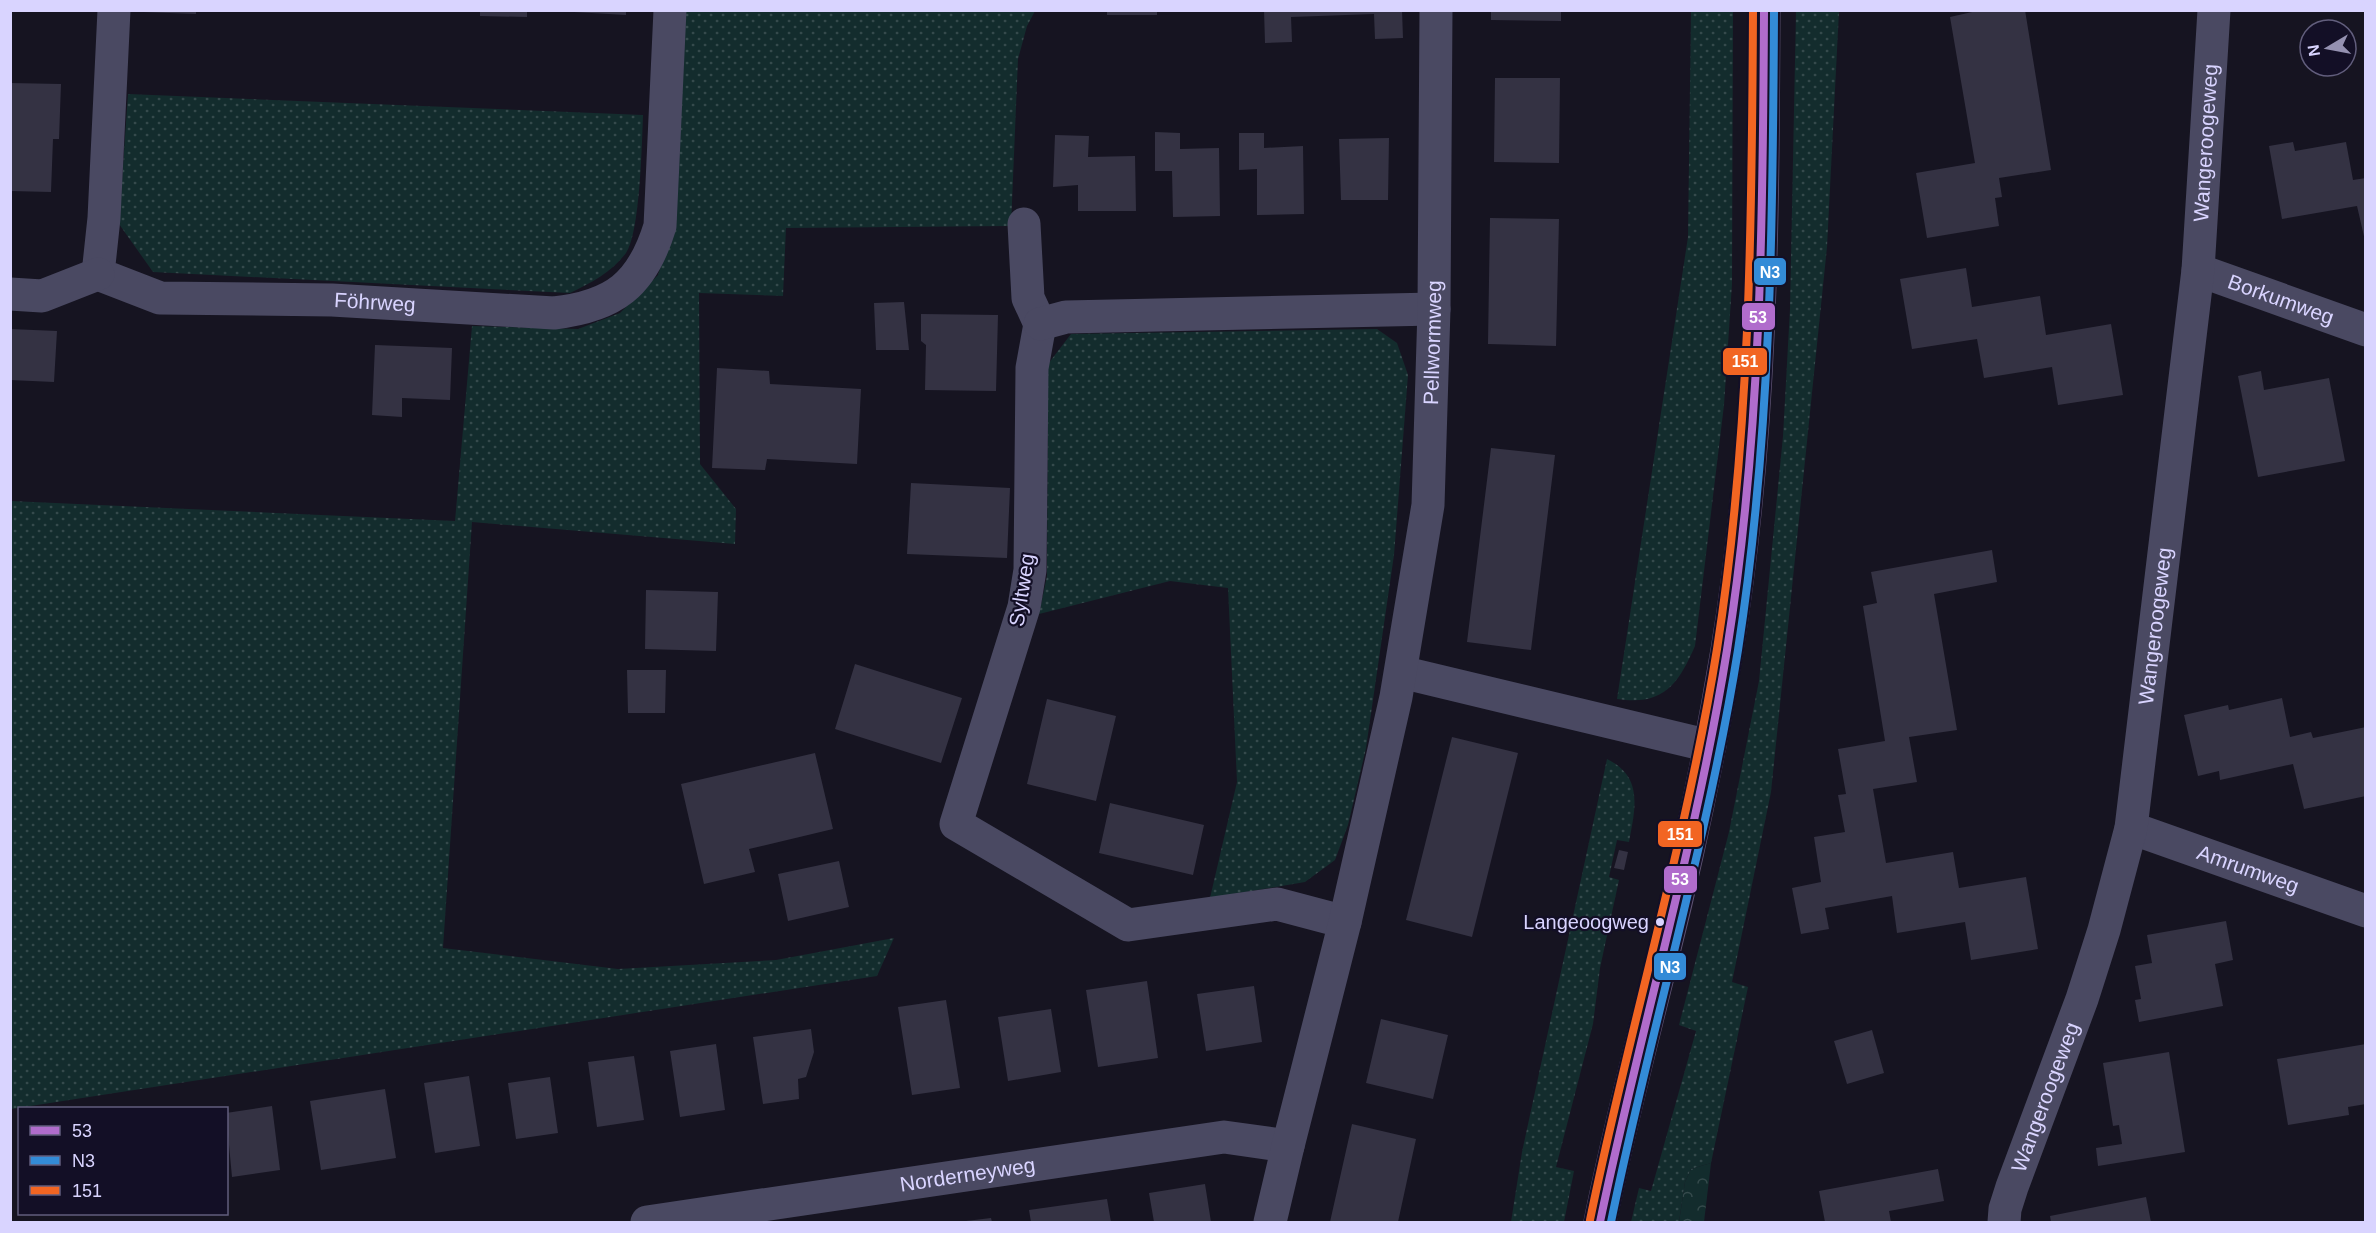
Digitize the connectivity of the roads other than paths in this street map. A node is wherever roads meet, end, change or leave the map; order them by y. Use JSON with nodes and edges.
{"nodes":[{"id":1,"x":114,"y":10,"type":"edge"},
{"id":2,"x":670,"y":10,"type":"edge"},
{"id":3,"x":1437,"y":10,"type":"edge"},
{"id":4,"x":1764,"y":10,"type":"edge"},
{"id":5,"x":2214,"y":10,"type":"edge"},
{"id":6,"x":1024,"y":224,"type":"dead end"},
{"id":7,"x":2198,"y":270,"type":"junction"},
{"id":8,"x":98,"y":274,"type":"junction"},
{"id":9,"x":10,"y":294,"type":"edge"},
{"id":10,"x":1434,"y":309,"type":"junction"},
{"id":11,"x":1040,"y":324,"type":"junction"},
{"id":12,"x":2366,"y":330,"type":"edge"},
{"id":13,"x":1401,"y":672,"type":"junction"},
{"id":14,"x":1710,"y":746,"type":"junction"},
{"id":15,"x":2131,"y":828,"type":"junction"},
{"id":16,"x":2366,"y":911,"type":"edge"},
{"id":17,"x":1345,"y":922,"type":"junction"},
{"id":18,"x":1288,"y":1146,"type":"junction"},
{"id":19,"x":647,"y":1222,"type":"edge"},
{"id":20,"x":1270,"y":1222,"type":"edge"},
{"id":21,"x":1600,"y":1222,"type":"edge"},
{"id":22,"x":2004,"y":1222,"type":"edge"}],
"edges":[{"from":1,"to":8,"type":"street"},
{"from":2,"to":8,"type":"street","name":"Föhrweg"},
{"from":3,"to":10,"type":"street","name":"Pellwormweg"},
{"from":4,"to":14,"type":"main road"},
{"from":5,"to":7,"type":"street","name":"Wangeroogeweg"},
{"from":6,"to":11,"type":"street"},
{"from":7,"to":12,"type":"street","name":"Borkumweg"},
{"from":7,"to":15,"type":"street","name":"Wangeroogeweg"},
{"from":8,"to":9,"type":"street"},
{"from":10,"to":11,"type":"street"},
{"from":10,"to":13,"type":"street","name":"Pellwormweg"},
{"from":11,"to":17,"type":"street","name":"Syltweg"},
{"from":13,"to":14,"type":"street"},
{"from":13,"to":17,"type":"street"},
{"from":14,"to":21,"type":"main road"},
{"from":15,"to":16,"type":"street","name":"Amrumweg"},
{"from":15,"to":22,"type":"street","name":"Wangeroogeweg"},
{"from":17,"to":18,"type":"street"},
{"from":18,"to":19,"type":"street","name":"Norderneyweg"},
{"from":18,"to":20,"type":"street"}]}
